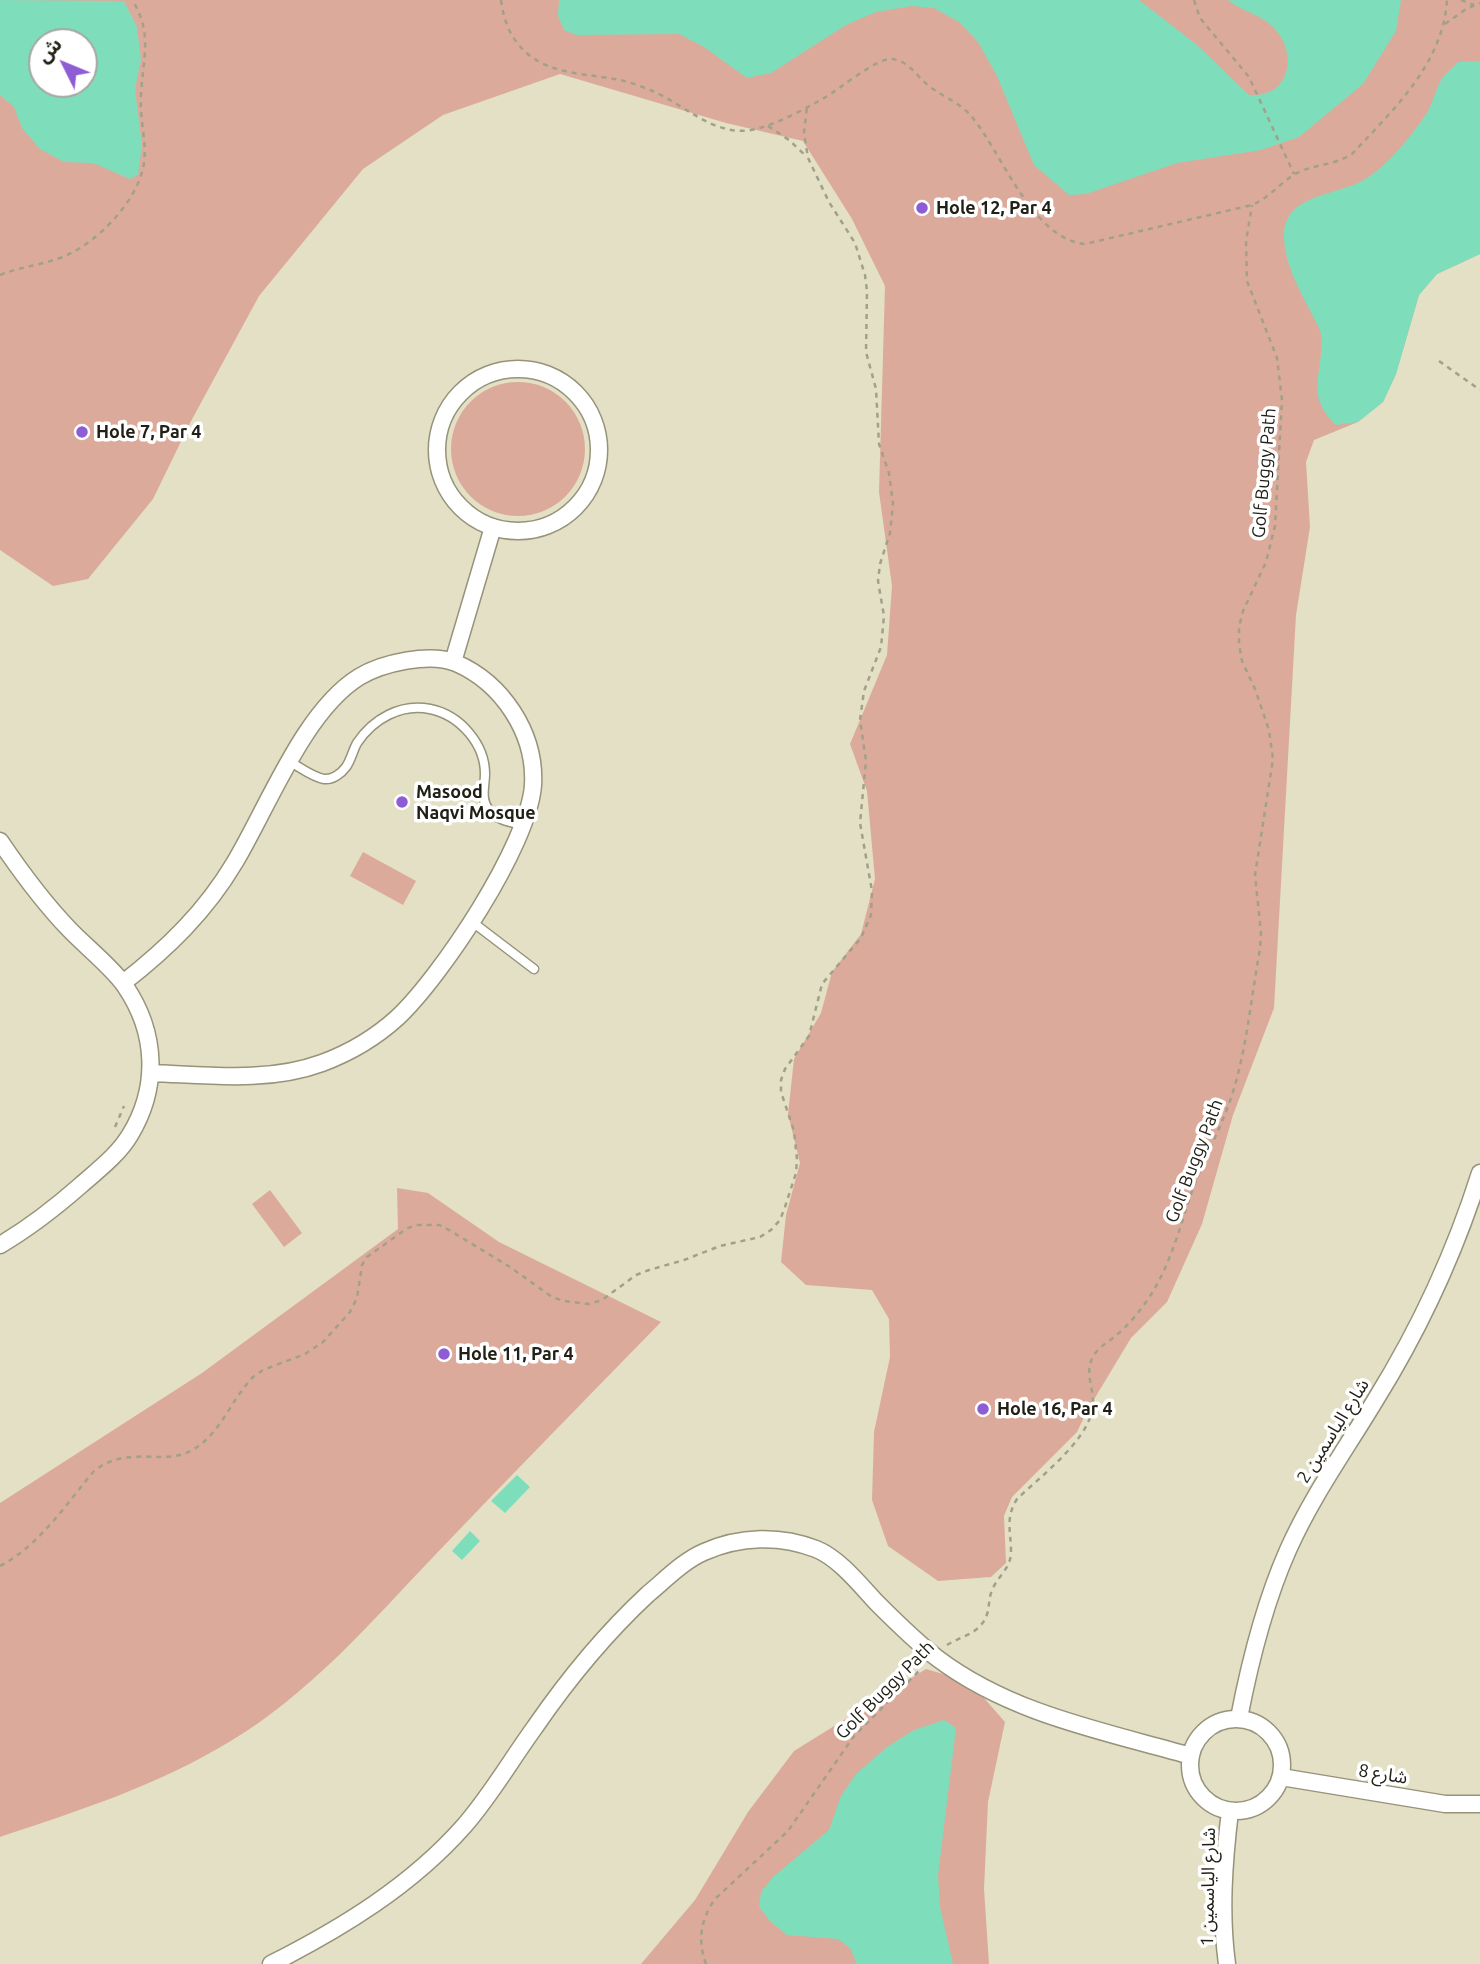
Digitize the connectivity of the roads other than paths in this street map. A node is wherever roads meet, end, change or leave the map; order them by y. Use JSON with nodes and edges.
{"nodes":[{"id":1,"x":493,"y":527,"type":"junction"},
{"id":2,"x":453,"y":662,"type":"junction"},
{"id":3,"x":290,"y":762,"type":"junction"},
{"id":4,"x":523,"y":825,"type":"junction"},
{"id":5,"x":0,"y":841,"type":"edge"},
{"id":6,"x":471,"y":921,"type":"junction"},
{"id":7,"x":534,"y":970,"type":"dead end"},
{"id":8,"x":123,"y":983,"type":"junction"},
{"id":9,"x":152,"y":1073,"type":"junction"},
{"id":10,"x":1480,"y":1172,"type":"edge"},
{"id":11,"x":0,"y":1245,"type":"edge"},
{"id":12,"x":1239,"y":1718,"type":"junction"},
{"id":13,"x":1191,"y":1756,"type":"junction"},
{"id":14,"x":1281,"y":1777,"type":"junction"},
{"id":15,"x":1480,"y":1804,"type":"edge"},
{"id":16,"x":1230,"y":1811,"type":"junction"},
{"id":17,"x":271,"y":1964,"type":"edge"},
{"id":18,"x":1227,"y":1964,"type":"edge"}],
"edges":[{"from":1,"to":1,"type":"street"},
{"from":1,"to":2,"type":"street"},
{"from":2,"to":3,"type":"street"},
{"from":2,"to":4,"type":"street"},
{"from":3,"to":4,"type":"lane"},
{"from":3,"to":8,"type":"street"},
{"from":4,"to":6,"type":"street"},
{"from":5,"to":8,"type":"street"},
{"from":6,"to":7,"type":"lane"},
{"from":6,"to":9,"type":"street"},
{"from":8,"to":9,"type":"street"},
{"from":9,"to":11,"type":"street"},
{"from":10,"to":12,"type":"street","name":"شارع الياسمين 2"},
{"from":12,"to":13,"type":"street"},
{"from":12,"to":14,"type":"street"},
{"from":13,"to":16,"type":"street"},
{"from":13,"to":17,"type":"street"},
{"from":14,"to":15,"type":"street","name":"شارع 8"},
{"from":14,"to":16,"type":"street"},
{"from":16,"to":18,"type":"street","name":"شارع الياسمين 1"}]}
